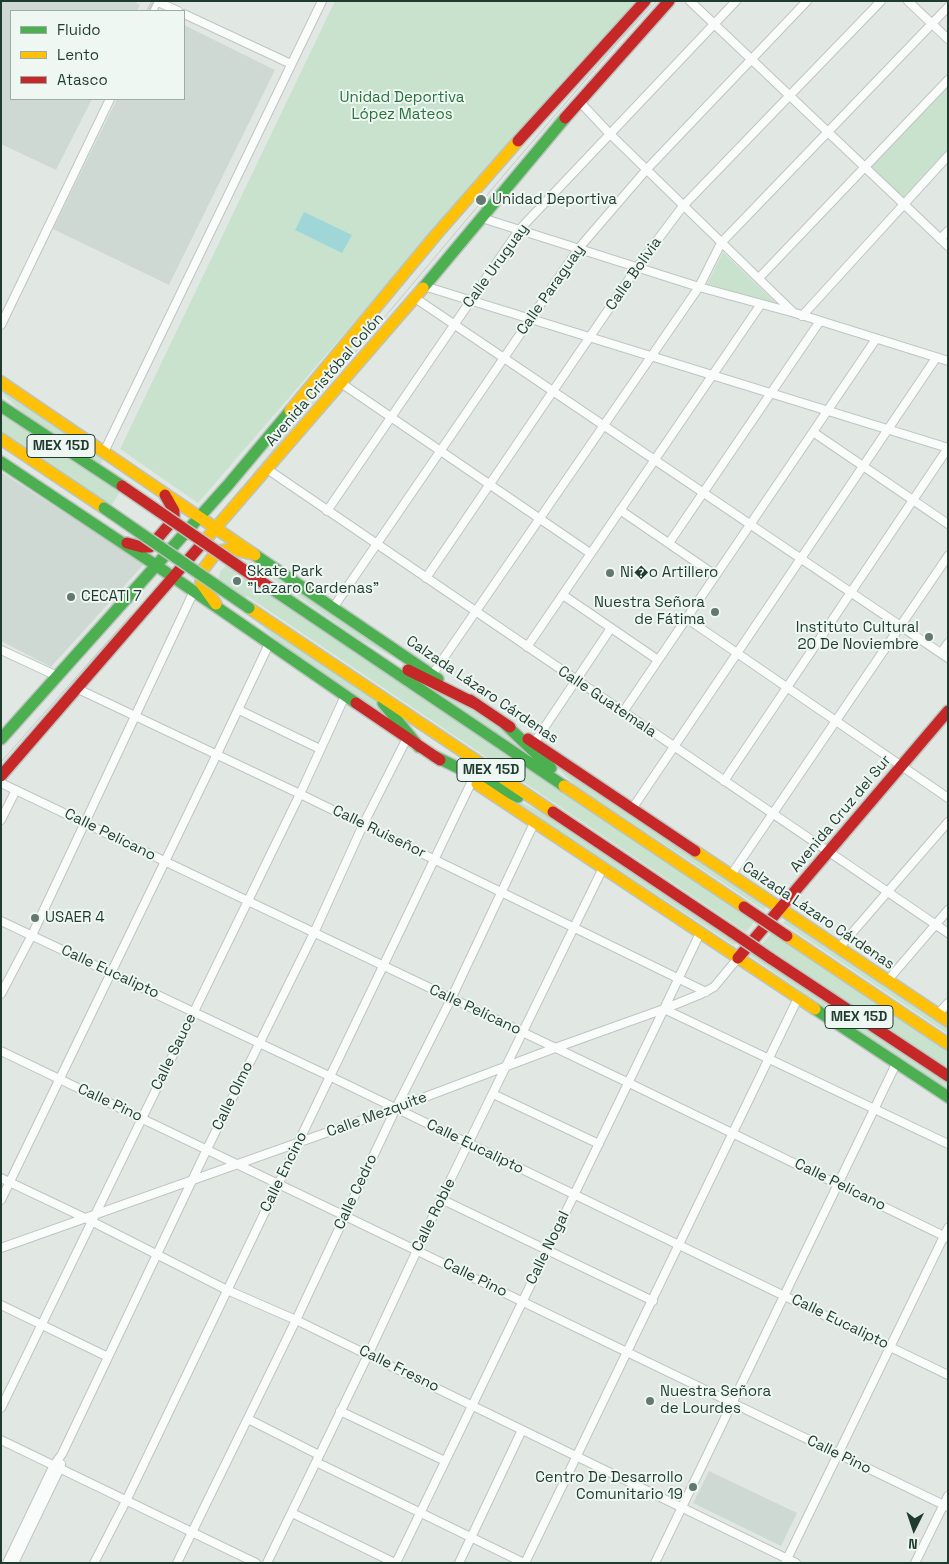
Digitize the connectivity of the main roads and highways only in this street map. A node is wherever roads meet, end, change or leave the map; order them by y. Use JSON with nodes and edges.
{"nodes":[{"id":1,"x":645,"y":1,"type":"edge"},
{"id":2,"x":669,"y":1,"type":"edge"},
{"id":3,"x":1,"y":382,"type":"edge"},
{"id":4,"x":1,"y":400,"type":"edge"},
{"id":5,"x":1,"y":406,"type":"edge"},
{"id":6,"x":24,"y":421,"type":"junction"},
{"id":7,"x":1,"y":439,"type":"edge"},
{"id":8,"x":1,"y":462,"type":"edge"},
{"id":9,"x":228,"y":485,"type":"junction"},
{"id":10,"x":163,"y":492,"type":"junction"},
{"id":11,"x":232,"y":510,"type":"junction"},
{"id":12,"x":200,"y":517,"type":"junction"},
{"id":13,"x":216,"y":528,"type":"junction"},
{"id":14,"x":118,"y":540,"type":"junction"},
{"id":15,"x":254,"y":554,"type":"junction"},
{"id":16,"x":157,"y":566,"type":"junction"},
{"id":17,"x":173,"y":577,"type":"junction"},
{"id":18,"x":144,"y":580,"type":"junction"},
{"id":19,"x":158,"y":595,"type":"junction"},
{"id":20,"x":220,"y":610,"type":"junction"},
{"id":21,"x":353,"y":642,"type":"junction"},
{"id":22,"x":373,"y":690,"type":"junction"},
{"id":23,"x":476,"y":704,"type":"junction"},
{"id":24,"x":948,"y":712,"type":"edge"},
{"id":25,"x":505,"y":724,"type":"junction"},
{"id":26,"x":1,"y":739,"type":"edge"},
{"id":27,"x":420,"y":747,"type":"junction"},
{"id":28,"x":434,"y":756,"type":"junction"},
{"id":29,"x":1,"y":776,"type":"edge"},
{"id":30,"x":581,"y":797,"type":"junction"},
{"id":31,"x":573,"y":824,"type":"junction"},
{"id":32,"x":780,"y":909,"type":"junction"},
{"id":33,"x":738,"y":958,"type":"junction"},
{"id":34,"x":943,"y":1018,"type":"edge"},
{"id":35,"x":948,"y":1044,"type":"edge"},
{"id":36,"x":947,"y":1076,"type":"edge"},
{"id":37,"x":948,"y":1097,"type":"edge"}],
"edges":[{"from":1,"to":9,"type":"main road","name":"Avenida Cristóbal Colón"},
{"from":2,"to":11,"type":"main road","name":"Avenida Cristóbal Colón"},
{"from":3,"to":10,"type":"main road","name":"Calzada Lázaro Cárdenas"},
{"from":4,"to":6,"type":"main road"},
{"from":5,"to":6,"type":"main road","number":"MEX 15D"},
{"from":6,"to":21,"type":"main road","number":"MEX 15D","bridge":true},
{"from":7,"to":22,"type":"main road","number":"MEX 15D","bridge":true},
{"from":8,"to":14,"type":"main road"},
{"from":9,"to":11,"type":"main road"},
{"from":9,"to":12,"type":"main road","name":"Avenida Cristóbal Colón"},
{"from":10,"to":12,"type":"main road","name":"Calzada Lázaro Cárdenas"},
{"from":10,"to":14,"type":"main road"},
{"from":11,"to":13,"type":"main road","name":"Avenida Cristóbal Colón"},
{"from":12,"to":13,"type":"main road","name":"Calzada Lázaro Cárdenas"},
{"from":12,"to":16,"type":"main road","name":"Avenida Cristóbal Colón"},
{"from":13,"to":15,"type":"main road","name":"Calzada Lázaro Cárdenas"},
{"from":13,"to":17,"type":"main road","name":"Avenida Cristóbal Colón"},
{"from":14,"to":16,"type":"main road"},
{"from":15,"to":20,"type":"main road"},
{"from":15,"to":23,"type":"main road","name":"Calzada Lázaro Cárdenas"},
{"from":16,"to":17,"type":"main road"},
{"from":16,"to":18,"type":"main road","name":"Avenida Cristóbal Colón"},
{"from":17,"to":19,"type":"main road","name":"Avenida Cristóbal Colón"},
{"from":17,"to":20,"type":"main road"},
{"from":18,"to":19,"type":"main road"},
{"from":18,"to":26,"type":"main road","name":"Avenida Cristóbal Colón"},
{"from":19,"to":29,"type":"main road","name":"Avenida Cristóbal Colón"},
{"from":20,"to":27,"type":"main road"},
{"from":21,"to":23,"type":"main road"},
{"from":21,"to":30,"type":"main road","number":"MEX 15D"},
{"from":22,"to":27,"type":"main road"},
{"from":22,"to":31,"type":"main road","number":"MEX 15D"},
{"from":23,"to":25,"type":"main road","name":"Calzada Lázaro Cárdenas"},
{"from":24,"to":32,"type":"main road","name":"Avenida Cruz del Sur"},
{"from":25,"to":30,"type":"main road"},
{"from":25,"to":32,"type":"main road","name":"Calzada Lázaro Cárdenas"},
{"from":27,"to":28,"type":"main road"},
{"from":28,"to":31,"type":"main road"},
{"from":28,"to":33,"type":"main road"},
{"from":30,"to":35,"type":"main road","number":"MEX 15D","bridge":true},
{"from":31,"to":36,"type":"main road","number":"MEX 15D","bridge":true},
{"from":32,"to":33,"type":"main road","name":"Avenida Cruz del Sur"},
{"from":32,"to":34,"type":"main road","name":"Calzada Lázaro Cárdenas"},
{"from":33,"to":37,"type":"main road"}]}
